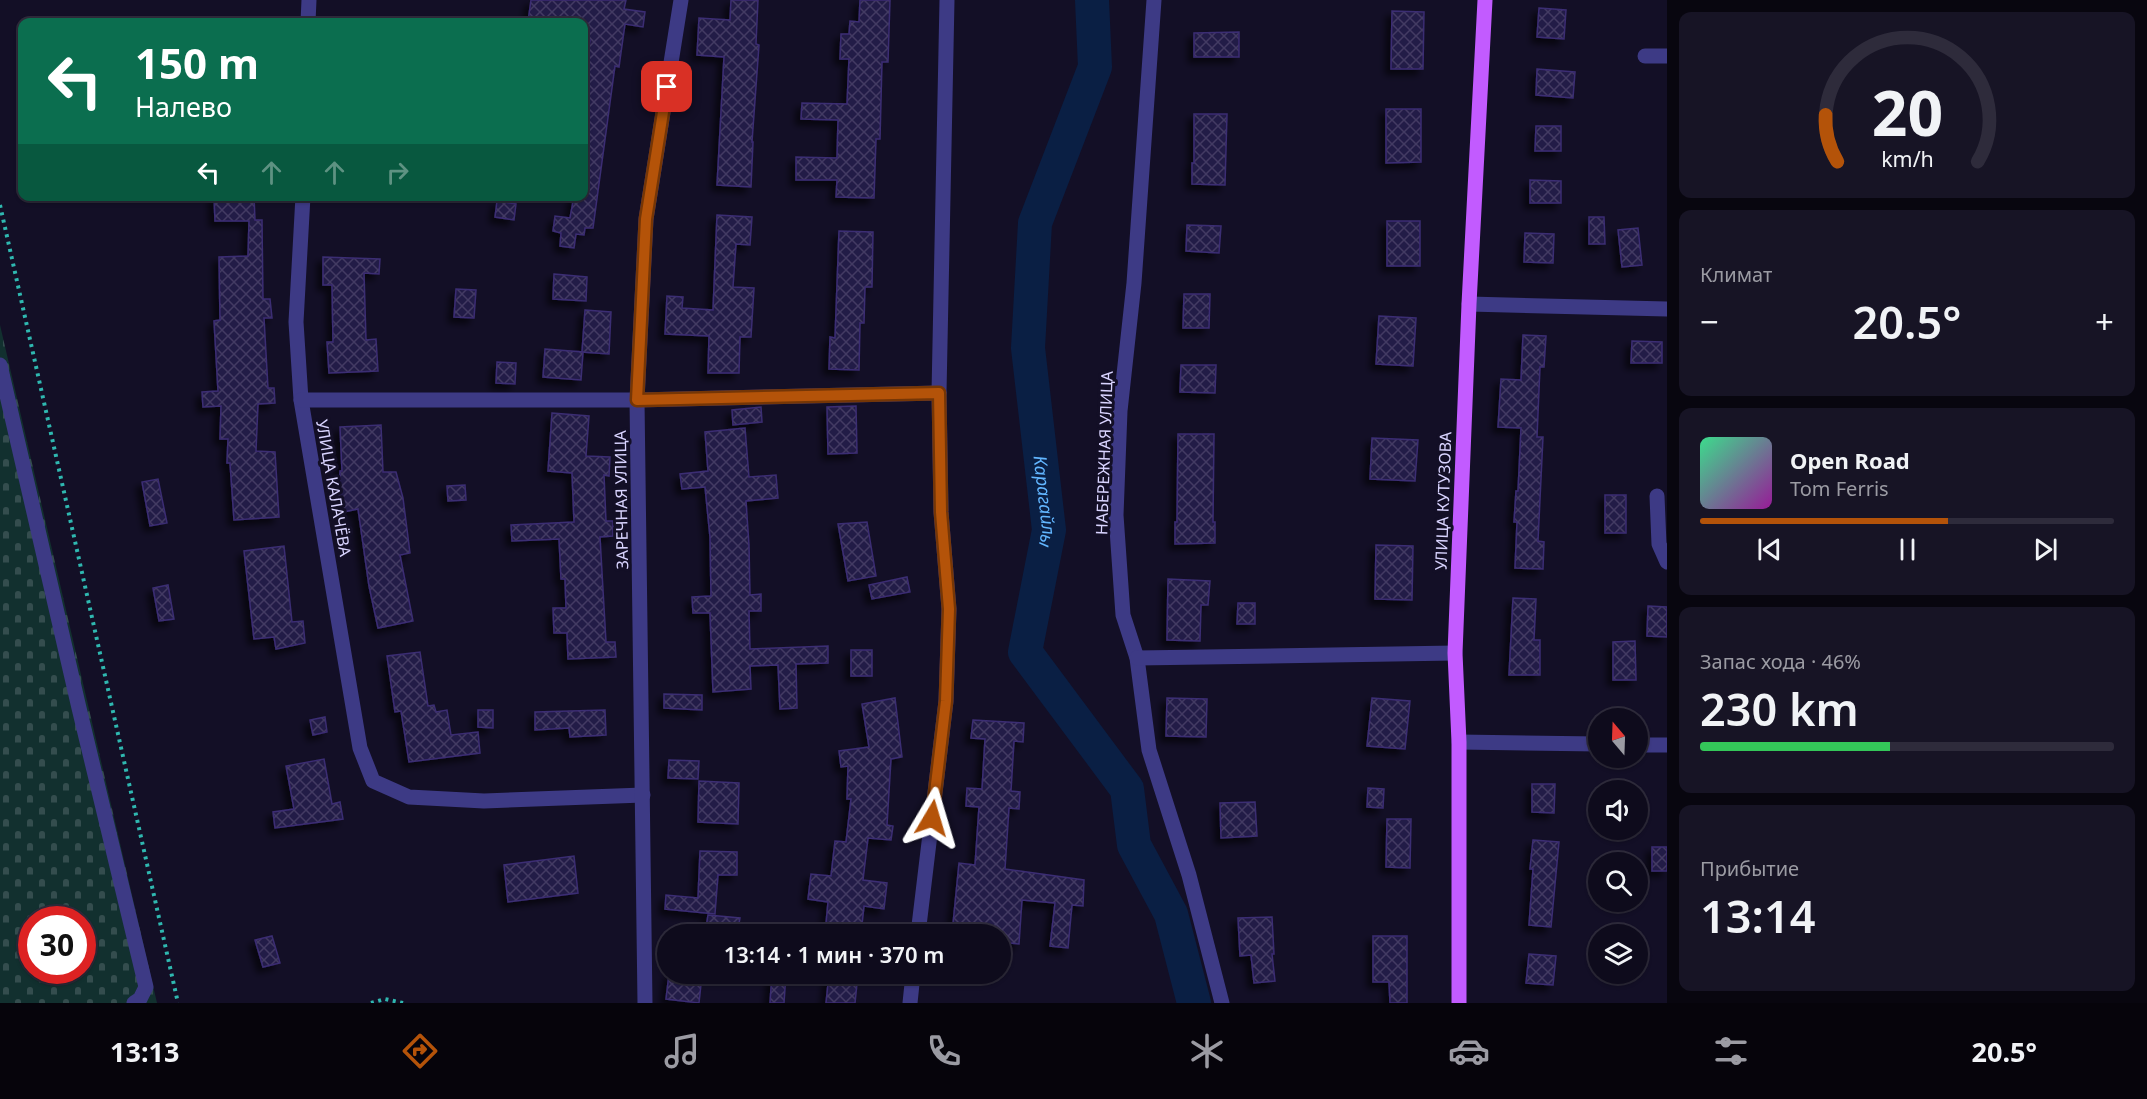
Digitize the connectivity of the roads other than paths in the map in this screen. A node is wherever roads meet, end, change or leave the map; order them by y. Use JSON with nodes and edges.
{"nodes":[{"id":1,"x":309,"y":0,"type":"edge"},
{"id":2,"x":681,"y":0,"type":"edge"},
{"id":3,"x":947,"y":0,"type":"edge"},
{"id":4,"x":1154,"y":0,"type":"edge"},
{"id":5,"x":1485,"y":0,"type":"edge"},
{"id":6,"x":308,"y":18,"type":"edge"},
{"id":7,"x":1645,"y":56,"type":"dead end"},
{"id":8,"x":1667,"y":56,"type":"edge"},
{"id":9,"x":303,"y":201,"type":"edge"},
{"id":10,"x":1469,"y":304,"type":"junction"},
{"id":11,"x":1667,"y":309,"type":"edge"},
{"id":12,"x":0,"y":365,"type":"edge"},
{"id":13,"x":939,"y":393,"type":"junction"},
{"id":14,"x":301,"y":400,"type":"junction"},
{"id":15,"x":637,"y":400,"type":"junction"},
{"id":16,"x":1657,"y":496,"type":"dead end"},
{"id":17,"x":1667,"y":562,"type":"edge"},
{"id":18,"x":1455,"y":653,"type":"junction"},
{"id":19,"x":1137,"y":658,"type":"junction"},
{"id":20,"x":1459,"y":742,"type":"junction"},
{"id":21,"x":1588,"y":744,"type":"edge"},
{"id":22,"x":1648,"y":745,"type":"edge"},
{"id":23,"x":1667,"y":745,"type":"edge"},
{"id":24,"x":643,"y":795,"type":"junction"},
{"id":25,"x":919,"y":924,"type":"edge"},
{"id":26,"x":912,"y":984,"type":"edge"},
{"id":27,"x":134,"y":1003,"type":"edge"},
{"id":28,"x":645,"y":1003,"type":"edge"},
{"id":29,"x":910,"y":1003,"type":"edge"},
{"id":30,"x":1222,"y":1003,"type":"edge"},
{"id":31,"x":1459,"y":1003,"type":"edge"}],
"edges":[{"from":1,"to":6,"type":"street"},
{"from":2,"to":15,"type":"street","name":"ЗАРЕЧНАЯ УЛИЦА"},
{"from":3,"to":13,"type":"street"},
{"from":4,"to":19,"type":"street","name":"НАБЕРЕЖНАЯ УЛИЦА"},
{"from":5,"to":10,"type":"main road","name":"УЛИЦА КУТУЗОВА"},
{"from":7,"to":8,"type":"street"},
{"from":9,"to":14,"type":"street","name":"УЛИЦА КАЛАЧЁВА"},
{"from":10,"to":11,"type":"street"},
{"from":10,"to":18,"type":"main road","name":"УЛИЦА КУТУЗОВА"},
{"from":12,"to":27,"type":"street"},
{"from":13,"to":15,"type":"street"},
{"from":13,"to":25,"type":"street"},
{"from":14,"to":15,"type":"street"},
{"from":14,"to":24,"type":"street","name":"УЛИЦА КАЛАЧЁВА"},
{"from":15,"to":24,"type":"street","name":"ЗАРЕЧНАЯ УЛИЦА"},
{"from":16,"to":17,"type":"street"},
{"from":18,"to":19,"type":"street"},
{"from":18,"to":20,"type":"main road","name":"УЛИЦА КУТУЗОВА"},
{"from":19,"to":30,"type":"street","name":"НАБЕРЕЖНАЯ УЛИЦА"},
{"from":20,"to":21,"type":"street"},
{"from":20,"to":31,"type":"main road","name":"УЛИЦА КУТУЗОВА"},
{"from":22,"to":23,"type":"street"},
{"from":24,"to":28,"type":"street","name":"ЗАРЕЧНАЯ УЛИЦА"},
{"from":26,"to":29,"type":"street"}]}
